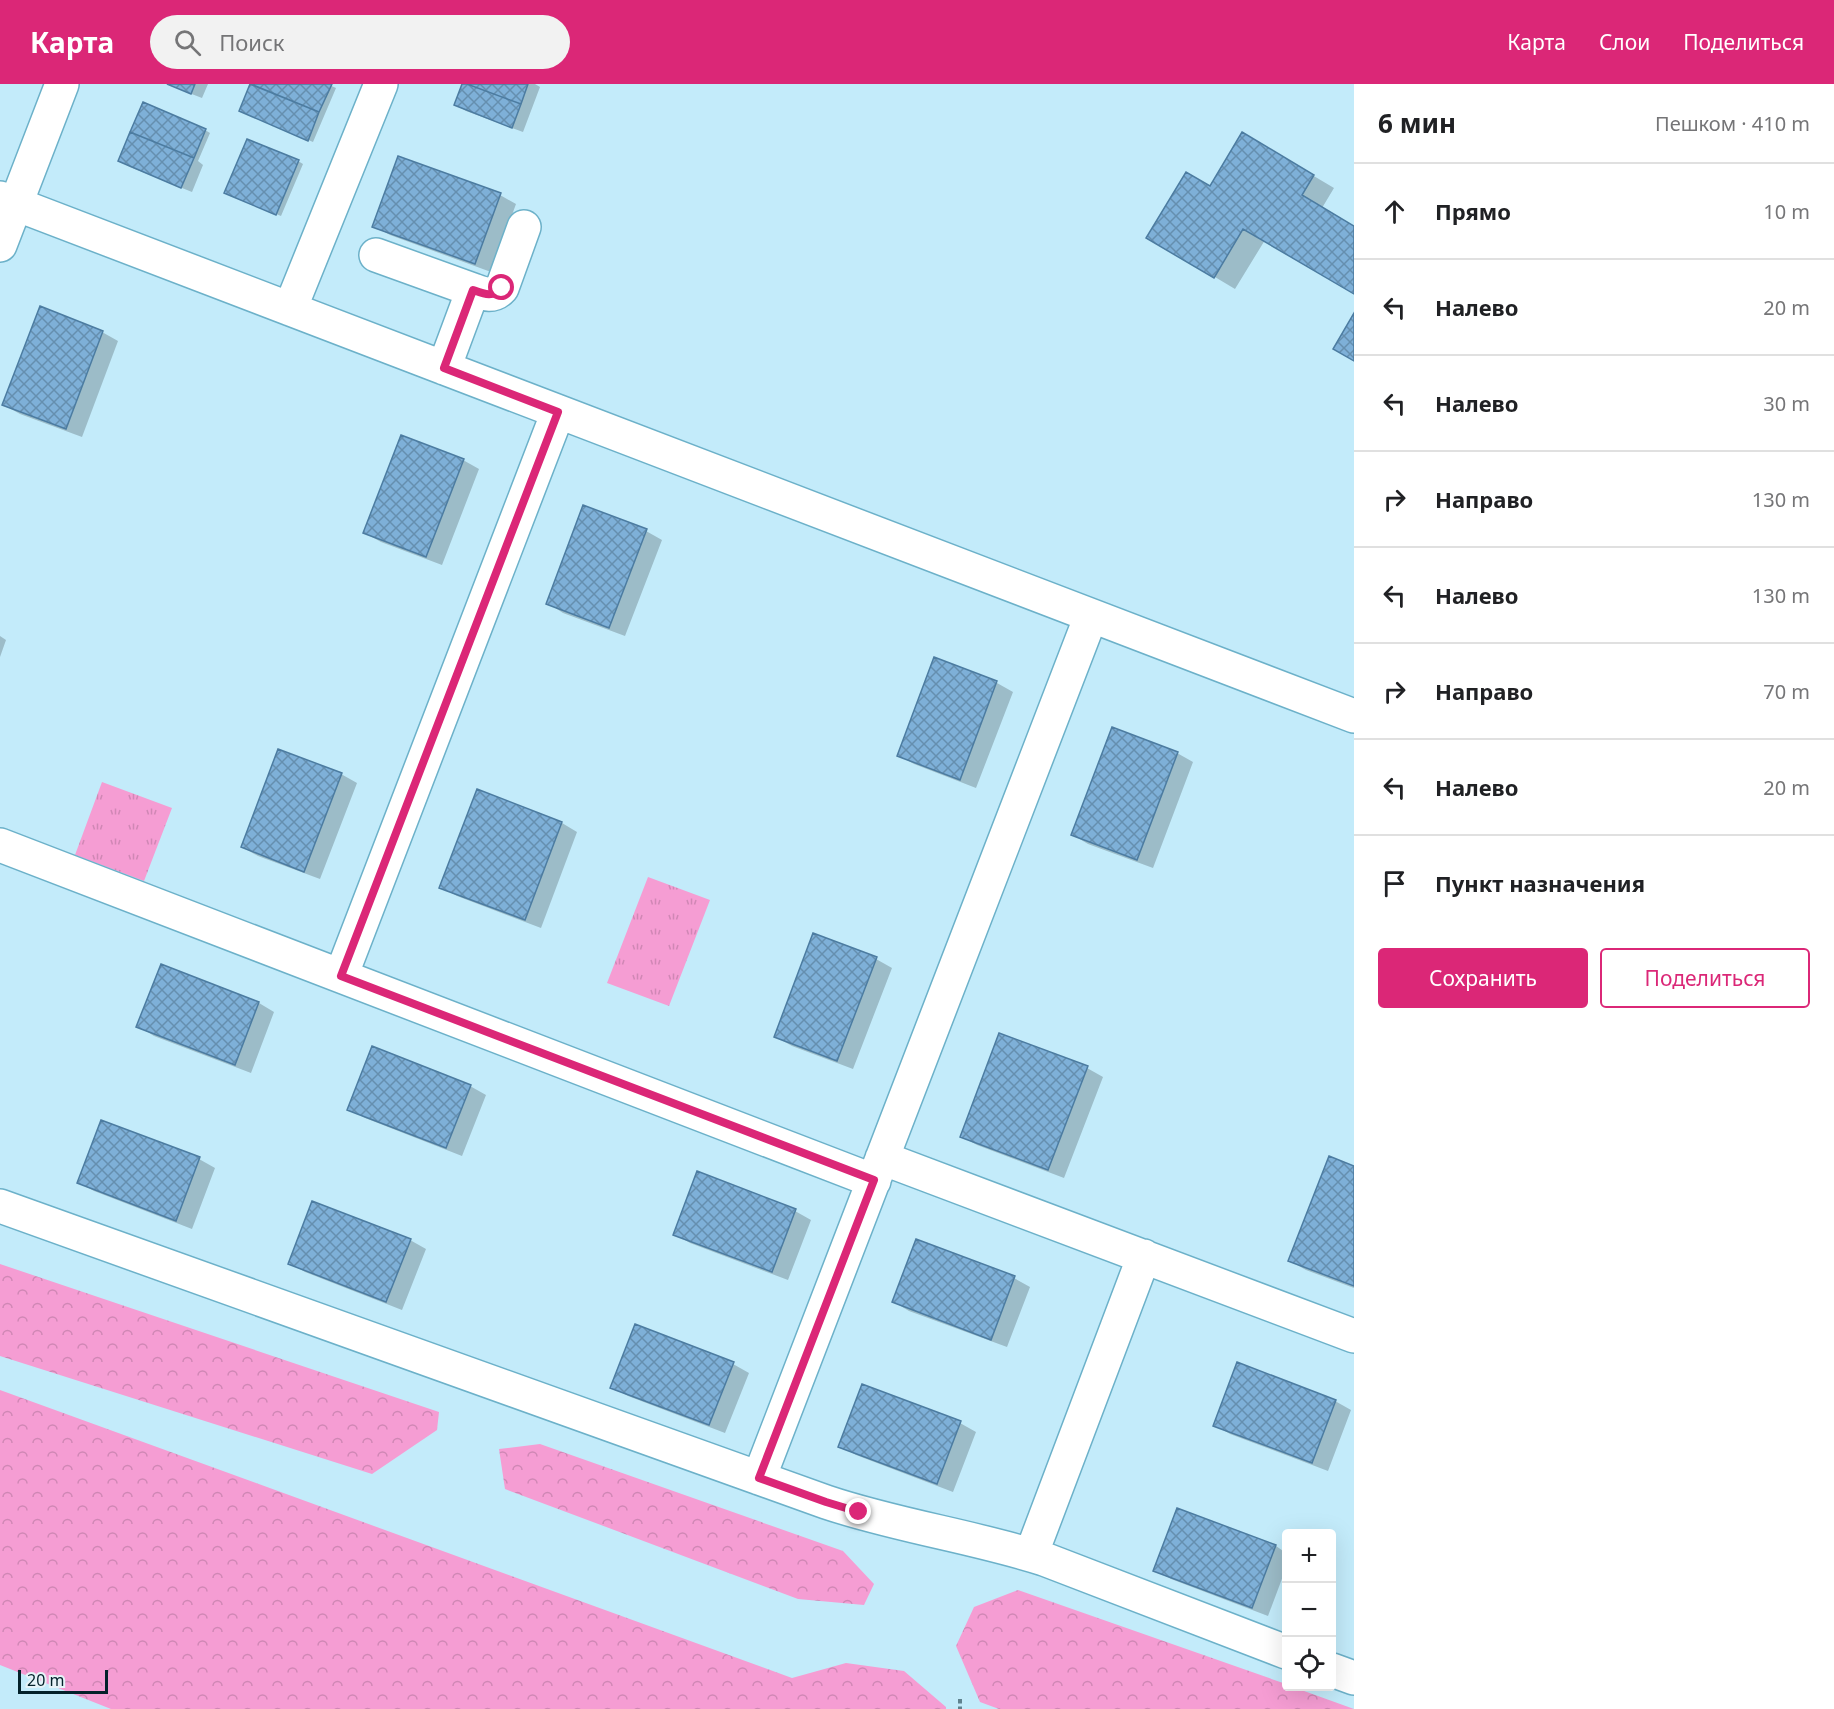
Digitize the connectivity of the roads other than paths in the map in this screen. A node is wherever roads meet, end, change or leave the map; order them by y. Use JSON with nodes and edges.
{"nodes":[{"id":1,"x":62,"y":84,"type":"edge"},
{"id":2,"x":381,"y":84,"type":"edge"},
{"id":3,"x":8,"y":201,"type":"edge"},
{"id":4,"x":524,"y":227,"type":"dead end"},
{"id":5,"x":0,"y":245,"type":"edge"},
{"id":6,"x":376,"y":255,"type":"dead end"},
{"id":7,"x":473,"y":290,"type":"junction"},
{"id":8,"x":290,"y":309,"type":"junction"},
{"id":9,"x":444,"y":368,"type":"junction"},
{"id":10,"x":558,"y":412,"type":"junction"},
{"id":11,"x":1091,"y":616,"type":"junction"},
{"id":12,"x":1354,"y":716,"type":"edge"},
{"id":13,"x":0,"y":845,"type":"edge"},
{"id":14,"x":341,"y":976,"type":"junction"},
{"id":15,"x":878,"y":1169,"type":"junction"},
{"id":16,"x":0,"y":1206,"type":"edge"},
{"id":17,"x":1144,"y":1256,"type":"junction"},
{"id":18,"x":1354,"y":1336,"type":"edge"},
{"id":19,"x":759,"y":1478,"type":"junction"},
{"id":20,"x":1031,"y":1555,"type":"junction"},
{"id":21,"x":1282,"y":1650,"type":"edge"},
{"id":22,"x":1336,"y":1671,"type":"edge"},
{"id":23,"x":1354,"y":1678,"type":"edge"}],
"edges":[{"from":1,"to":3,"type":"street"},
{"from":2,"to":8,"type":"street"},
{"from":3,"to":5,"type":"street"},
{"from":3,"to":8,"type":"street"},
{"from":4,"to":7,"type":"street"},
{"from":6,"to":7,"type":"street"},
{"from":7,"to":9,"type":"street"},
{"from":8,"to":9,"type":"street"},
{"from":9,"to":10,"type":"street"},
{"from":10,"to":11,"type":"street"},
{"from":10,"to":14,"type":"street"},
{"from":11,"to":12,"type":"street"},
{"from":11,"to":15,"type":"street"},
{"from":13,"to":14,"type":"street"},
{"from":14,"to":15,"type":"street"},
{"from":15,"to":17,"type":"street"},
{"from":15,"to":19,"type":"street"},
{"from":16,"to":19,"type":"street"},
{"from":17,"to":18,"type":"street"},
{"from":17,"to":20,"type":"street"},
{"from":19,"to":20,"type":"street"},
{"from":20,"to":21,"type":"street"},
{"from":22,"to":23,"type":"street"}]}
